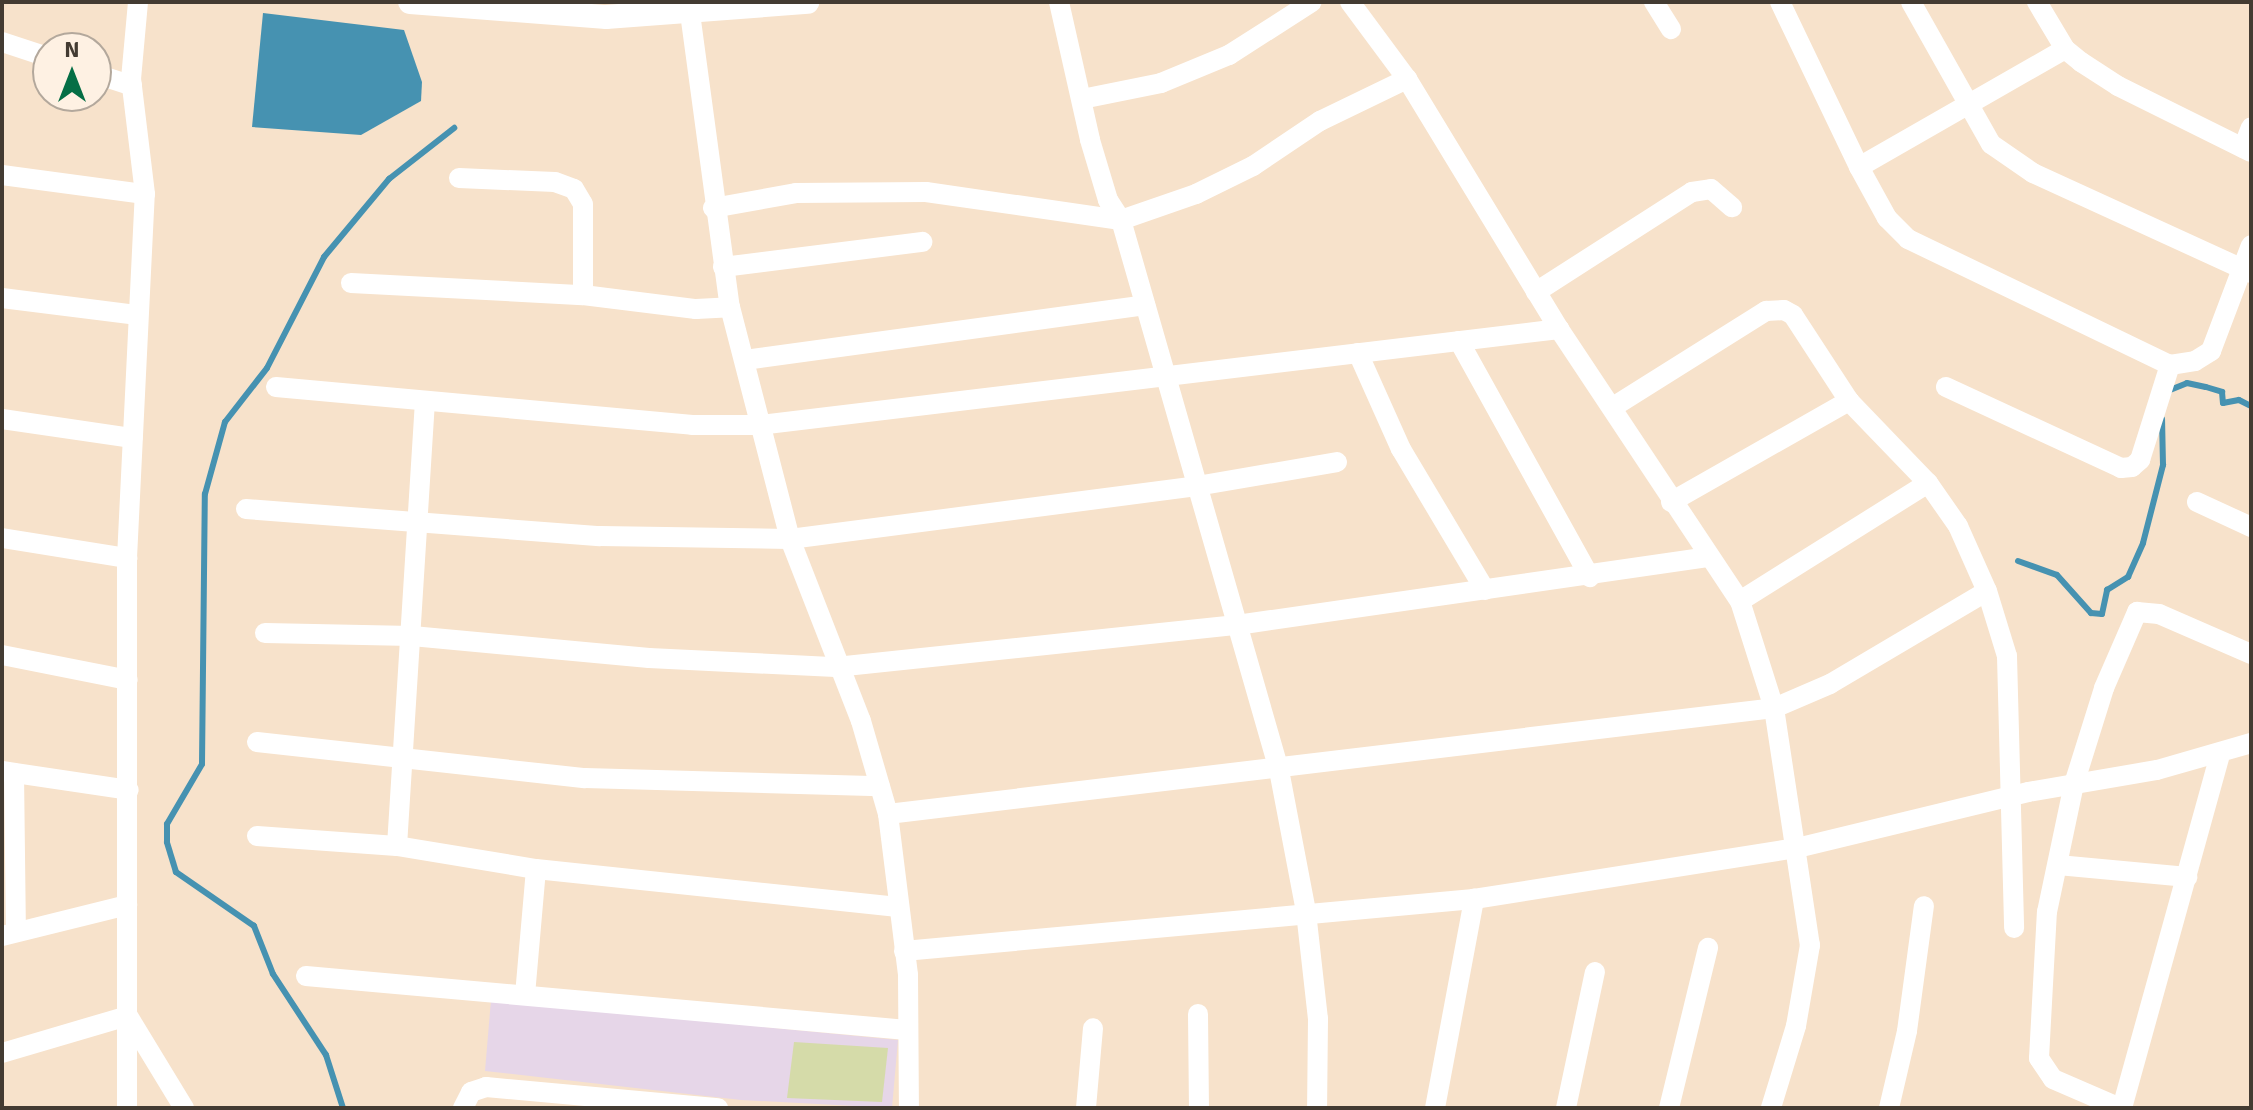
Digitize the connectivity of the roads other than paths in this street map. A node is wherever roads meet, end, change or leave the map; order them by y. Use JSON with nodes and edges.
{"nodes":[{"id":1,"x":138,"y":2,"type":"edge"},
{"id":2,"x":410,"y":2,"type":"edge"},
{"id":3,"x":807,"y":2,"type":"edge"},
{"id":4,"x":1059,"y":2,"type":"edge"},
{"id":5,"x":1312,"y":2,"type":"edge"},
{"id":6,"x":1654,"y":2,"type":"edge"},
{"id":7,"x":1780,"y":2,"type":"edge"},
{"id":8,"x":1911,"y":2,"type":"edge"},
{"id":9,"x":2037,"y":2,"type":"edge"},
{"id":10,"x":1355,"y":9,"type":"edge"},
{"id":11,"x":690,"y":13,"type":"junction"},
{"id":12,"x":1671,"y":29,"type":"dead end"},
{"id":13,"x":2,"y":42,"type":"edge"},
{"id":14,"x":2065,"y":49,"type":"junction"},
{"id":15,"x":32,"y":52,"type":"edge"},
{"id":16,"x":112,"y":79,"type":"edge"},
{"id":17,"x":1407,"y":79,"type":"junction"},
{"id":18,"x":132,"y":86,"type":"junction"},
{"id":19,"x":1082,"y":99,"type":"junction"},
{"id":20,"x":1967,"y":107,"type":"junction"},
{"id":21,"x":2251,"y":127,"type":"edge"},
{"id":22,"x":2247,"y":150,"type":"edge"},
{"id":23,"x":1859,"y":167,"type":"junction"},
{"id":24,"x":2,"y":175,"type":"edge"},
{"id":25,"x":459,"y":178,"type":"dead end"},
{"id":26,"x":145,"y":194,"type":"junction"},
{"id":27,"x":713,"y":204,"type":"junction"},
{"id":28,"x":1732,"y":207,"type":"dead end"},
{"id":29,"x":1121,"y":220,"type":"junction"},
{"id":30,"x":922,"y":242,"type":"dead end"},
{"id":31,"x":2251,"y":245,"type":"edge"},
{"id":32,"x":723,"y":267,"type":"junction"},
{"id":33,"x":2246,"y":270,"type":"edge"},
{"id":34,"x":351,"y":283,"type":"dead end"},
{"id":35,"x":1536,"y":292,"type":"junction"},
{"id":36,"x":583,"y":295,"type":"junction"},
{"id":37,"x":2,"y":298,"type":"edge"},
{"id":38,"x":1145,"y":305,"type":"junction"},
{"id":39,"x":730,"y":307,"type":"junction"},
{"id":40,"x":136,"y":315,"type":"junction"},
{"id":41,"x":1559,"y":329,"type":"junction"},
{"id":42,"x":1459,"y":341,"type":"junction"},
{"id":43,"x":1358,"y":353,"type":"junction"},
{"id":44,"x":745,"y":360,"type":"junction"},
{"id":45,"x":2170,"y":365,"type":"junction"},
{"id":46,"x":1165,"y":376,"type":"junction"},
{"id":47,"x":276,"y":387,"type":"dead end"},
{"id":48,"x":1946,"y":387,"type":"dead end"},
{"id":49,"x":1849,"y":401,"type":"junction"},
{"id":50,"x":425,"y":403,"type":"junction"},
{"id":51,"x":1613,"y":407,"type":"junction"},
{"id":52,"x":2,"y":419,"type":"edge"},
{"id":53,"x":760,"y":425,"type":"junction"},
{"id":54,"x":133,"y":438,"type":"junction"},
{"id":55,"x":1337,"y":462,"type":"dead end"},
{"id":56,"x":1928,"y":483,"type":"junction"},
{"id":57,"x":1197,"y":486,"type":"junction"},
{"id":58,"x":1671,"y":502,"type":"junction"},
{"id":59,"x":2197,"y":502,"type":"dead end"},
{"id":60,"x":246,"y":509,"type":"dead end"},
{"id":61,"x":418,"y":525,"type":"junction"},
{"id":62,"x":2251,"y":527,"type":"edge"},
{"id":63,"x":2,"y":538,"type":"edge"},
{"id":64,"x":790,"y":539,"type":"junction"},
{"id":65,"x":1709,"y":557,"type":"junction"},
{"id":66,"x":127,"y":558,"type":"junction"},
{"id":67,"x":1590,"y":577,"type":"junction"},
{"id":68,"x":1485,"y":590,"type":"junction"},
{"id":69,"x":1987,"y":591,"type":"junction"},
{"id":70,"x":1740,"y":601,"type":"junction"},
{"id":71,"x":1237,"y":625,"type":"junction"},
{"id":72,"x":265,"y":633,"type":"dead end"},
{"id":73,"x":412,"y":636,"type":"junction"},
{"id":74,"x":2251,"y":654,"type":"edge"},
{"id":75,"x":2,"y":655,"type":"edge"},
{"id":76,"x":836,"y":667,"type":"junction"},
{"id":77,"x":128,"y":680,"type":"junction"},
{"id":78,"x":1774,"y":708,"type":"junction"},
{"id":79,"x":257,"y":742,"type":"dead end"},
{"id":80,"x":2251,"y":743,"type":"edge"},
{"id":81,"x":2220,"y":755,"type":"junction"},
{"id":82,"x":404,"y":759,"type":"junction"},
{"id":83,"x":1279,"y":770,"type":"junction"},
{"id":84,"x":8,"y":772,"type":"edge"},
{"id":85,"x":2067,"y":785,"type":"junction"},
{"id":86,"x":880,"y":786,"type":"junction"},
{"id":87,"x":129,"y":790,"type":"junction"},
{"id":88,"x":2007,"y":798,"type":"junction"},
{"id":89,"x":888,"y":814,"type":"junction"},
{"id":90,"x":257,"y":836,"type":"dead end"},
{"id":91,"x":397,"y":846,"type":"junction"},
{"id":92,"x":1797,"y":848,"type":"junction"},
{"id":93,"x":2058,"y":865,"type":"junction"},
{"id":94,"x":536,"y":869,"type":"junction"},
{"id":95,"x":2187,"y":877,"type":"junction"},
{"id":96,"x":1474,"y":899,"type":"junction"},
{"id":97,"x":127,"y":905,"type":"junction"},
{"id":98,"x":1924,"y":906,"type":"dead end"},
{"id":99,"x":898,"y":907,"type":"junction"},
{"id":100,"x":1306,"y":912,"type":"junction"},
{"id":101,"x":2014,"y":928,"type":"dead end"},
{"id":102,"x":9,"y":934,"type":"edge"},
{"id":103,"x":1708,"y":948,"type":"dead end"},
{"id":104,"x":904,"y":951,"type":"junction"},
{"id":105,"x":1595,"y":972,"type":"dead end"},
{"id":106,"x":306,"y":976,"type":"dead end"},
{"id":107,"x":525,"y":995,"type":"junction"},
{"id":108,"x":1198,"y":1014,"type":"dead end"},
{"id":109,"x":128,"y":1016,"type":"junction"},
{"id":110,"x":1093,"y":1028,"type":"dead end"},
{"id":111,"x":907,"y":1030,"type":"junction"},
{"id":112,"x":2,"y":1053,"type":"edge"},
{"id":113,"x":587,"y":1103,"type":"edge"},
{"id":114,"x":127,"y":1108,"type":"edge"},
{"id":115,"x":184,"y":1108,"type":"edge"},
{"id":116,"x":463,"y":1108,"type":"edge"},
{"id":117,"x":718,"y":1108,"type":"edge"},
{"id":118,"x":909,"y":1108,"type":"edge"},
{"id":119,"x":1086,"y":1108,"type":"edge"},
{"id":120,"x":1199,"y":1108,"type":"edge"},
{"id":121,"x":1317,"y":1108,"type":"edge"},
{"id":122,"x":1435,"y":1108,"type":"edge"},
{"id":123,"x":1566,"y":1108,"type":"edge"},
{"id":124,"x":1669,"y":1108,"type":"edge"},
{"id":125,"x":1771,"y":1108,"type":"edge"},
{"id":126,"x":1889,"y":1108,"type":"edge"},
{"id":127,"x":2121,"y":1108,"type":"edge"}],
"edges":[{"from":1,"to":18,"type":"street"},
{"from":2,"to":11,"type":"street"},
{"from":3,"to":11,"type":"street"},
{"from":4,"to":19,"type":"street"},
{"from":5,"to":19,"type":"street"},
{"from":6,"to":12,"type":"street"},
{"from":7,"to":23,"type":"street"},
{"from":8,"to":20,"type":"street"},
{"from":9,"to":14,"type":"street"},
{"from":10,"to":17,"type":"street"},
{"from":11,"to":27,"type":"street"},
{"from":13,"to":15,"type":"street"},
{"from":14,"to":20,"type":"street"},
{"from":14,"to":22,"type":"street"},
{"from":16,"to":18,"type":"street"},
{"from":17,"to":29,"type":"street"},
{"from":17,"to":35,"type":"street"},
{"from":18,"to":26,"type":"street"},
{"from":19,"to":29,"type":"street"},
{"from":20,"to":23,"type":"street"},
{"from":20,"to":33,"type":"street"},
{"from":21,"to":22,"type":"street"},
{"from":23,"to":45,"type":"street"},
{"from":24,"to":26,"type":"street"},
{"from":25,"to":36,"type":"street"},
{"from":26,"to":40,"type":"street"},
{"from":27,"to":29,"type":"street"},
{"from":27,"to":32,"type":"street"},
{"from":28,"to":35,"type":"street"},
{"from":29,"to":38,"type":"street"},
{"from":30,"to":32,"type":"street"},
{"from":31,"to":33,"type":"street"},
{"from":32,"to":39,"type":"street"},
{"from":33,"to":45,"type":"street"},
{"from":34,"to":36,"type":"street"},
{"from":35,"to":41,"type":"street"},
{"from":36,"to":39,"type":"street"},
{"from":37,"to":40,"type":"street"},
{"from":38,"to":44,"type":"street"},
{"from":38,"to":46,"type":"street"},
{"from":39,"to":44,"type":"street"},
{"from":40,"to":54,"type":"street"},
{"from":41,"to":42,"type":"street"},
{"from":41,"to":51,"type":"street"},
{"from":42,"to":43,"type":"street"},
{"from":42,"to":67,"type":"street"},
{"from":43,"to":46,"type":"street"},
{"from":43,"to":68,"type":"street"},
{"from":44,"to":53,"type":"street"},
{"from":45,"to":48,"type":"street"},
{"from":46,"to":53,"type":"street"},
{"from":46,"to":57,"type":"street"},
{"from":47,"to":50,"type":"street"},
{"from":49,"to":51,"type":"street"},
{"from":49,"to":56,"type":"street"},
{"from":49,"to":58,"type":"street"},
{"from":50,"to":53,"type":"street"},
{"from":50,"to":61,"type":"street"},
{"from":51,"to":58,"type":"street"},
{"from":52,"to":54,"type":"street"},
{"from":53,"to":64,"type":"street"},
{"from":54,"to":66,"type":"street"},
{"from":55,"to":57,"type":"street"},
{"from":56,"to":69,"type":"street"},
{"from":56,"to":70,"type":"street"},
{"from":57,"to":64,"type":"street"},
{"from":57,"to":71,"type":"street"},
{"from":58,"to":65,"type":"street"},
{"from":59,"to":62,"type":"street"},
{"from":60,"to":61,"type":"street"},
{"from":61,"to":64,"type":"street"},
{"from":61,"to":73,"type":"street"},
{"from":63,"to":66,"type":"street"},
{"from":64,"to":76,"type":"street"},
{"from":65,"to":67,"type":"street"},
{"from":65,"to":70,"type":"street"},
{"from":66,"to":77,"type":"street"},
{"from":67,"to":68,"type":"street"},
{"from":68,"to":71,"type":"street"},
{"from":69,"to":78,"type":"street"},
{"from":69,"to":88,"type":"street"},
{"from":70,"to":78,"type":"street"},
{"from":71,"to":76,"type":"street"},
{"from":71,"to":83,"type":"street"},
{"from":72,"to":73,"type":"street"},
{"from":73,"to":76,"type":"street"},
{"from":73,"to":82,"type":"street"},
{"from":74,"to":85,"type":"street"},
{"from":75,"to":77,"type":"street"},
{"from":76,"to":86,"type":"street"},
{"from":77,"to":87,"type":"street"},
{"from":78,"to":83,"type":"street"},
{"from":78,"to":92,"type":"street"},
{"from":79,"to":82,"type":"street"},
{"from":80,"to":81,"type":"street"},
{"from":81,"to":85,"type":"street"},
{"from":81,"to":95,"type":"street"},
{"from":82,"to":86,"type":"street"},
{"from":82,"to":91,"type":"street"},
{"from":83,"to":89,"type":"street"},
{"from":83,"to":100,"type":"street"},
{"from":84,"to":87,"type":"street"},
{"from":84,"to":102,"type":"street"},
{"from":85,"to":88,"type":"street"},
{"from":85,"to":93,"type":"street"},
{"from":86,"to":89,"type":"street"},
{"from":87,"to":97,"type":"street"},
{"from":88,"to":92,"type":"street"},
{"from":88,"to":101,"type":"street"},
{"from":89,"to":99,"type":"street"},
{"from":90,"to":91,"type":"street"},
{"from":91,"to":94,"type":"street"},
{"from":92,"to":96,"type":"street"},
{"from":92,"to":125,"type":"street"},
{"from":93,"to":95,"type":"street"},
{"from":93,"to":127,"type":"street"},
{"from":94,"to":99,"type":"street"},
{"from":94,"to":107,"type":"street"},
{"from":95,"to":127,"type":"street"},
{"from":96,"to":100,"type":"street"},
{"from":96,"to":122,"type":"street"},
{"from":97,"to":102,"type":"street"},
{"from":97,"to":109,"type":"street"},
{"from":98,"to":126,"type":"street"},
{"from":99,"to":104,"type":"street"},
{"from":100,"to":104,"type":"street"},
{"from":100,"to":121,"type":"street"},
{"from":103,"to":124,"type":"street"},
{"from":104,"to":111,"type":"street"},
{"from":105,"to":123,"type":"street"},
{"from":106,"to":107,"type":"street"},
{"from":107,"to":111,"type":"street"},
{"from":108,"to":120,"type":"street"},
{"from":109,"to":112,"type":"street"},
{"from":109,"to":114,"type":"street"},
{"from":109,"to":115,"type":"street"},
{"from":110,"to":119,"type":"street"},
{"from":111,"to":118,"type":"street"},
{"from":113,"to":116,"type":"street"},
{"from":113,"to":117,"type":"street"}]}
